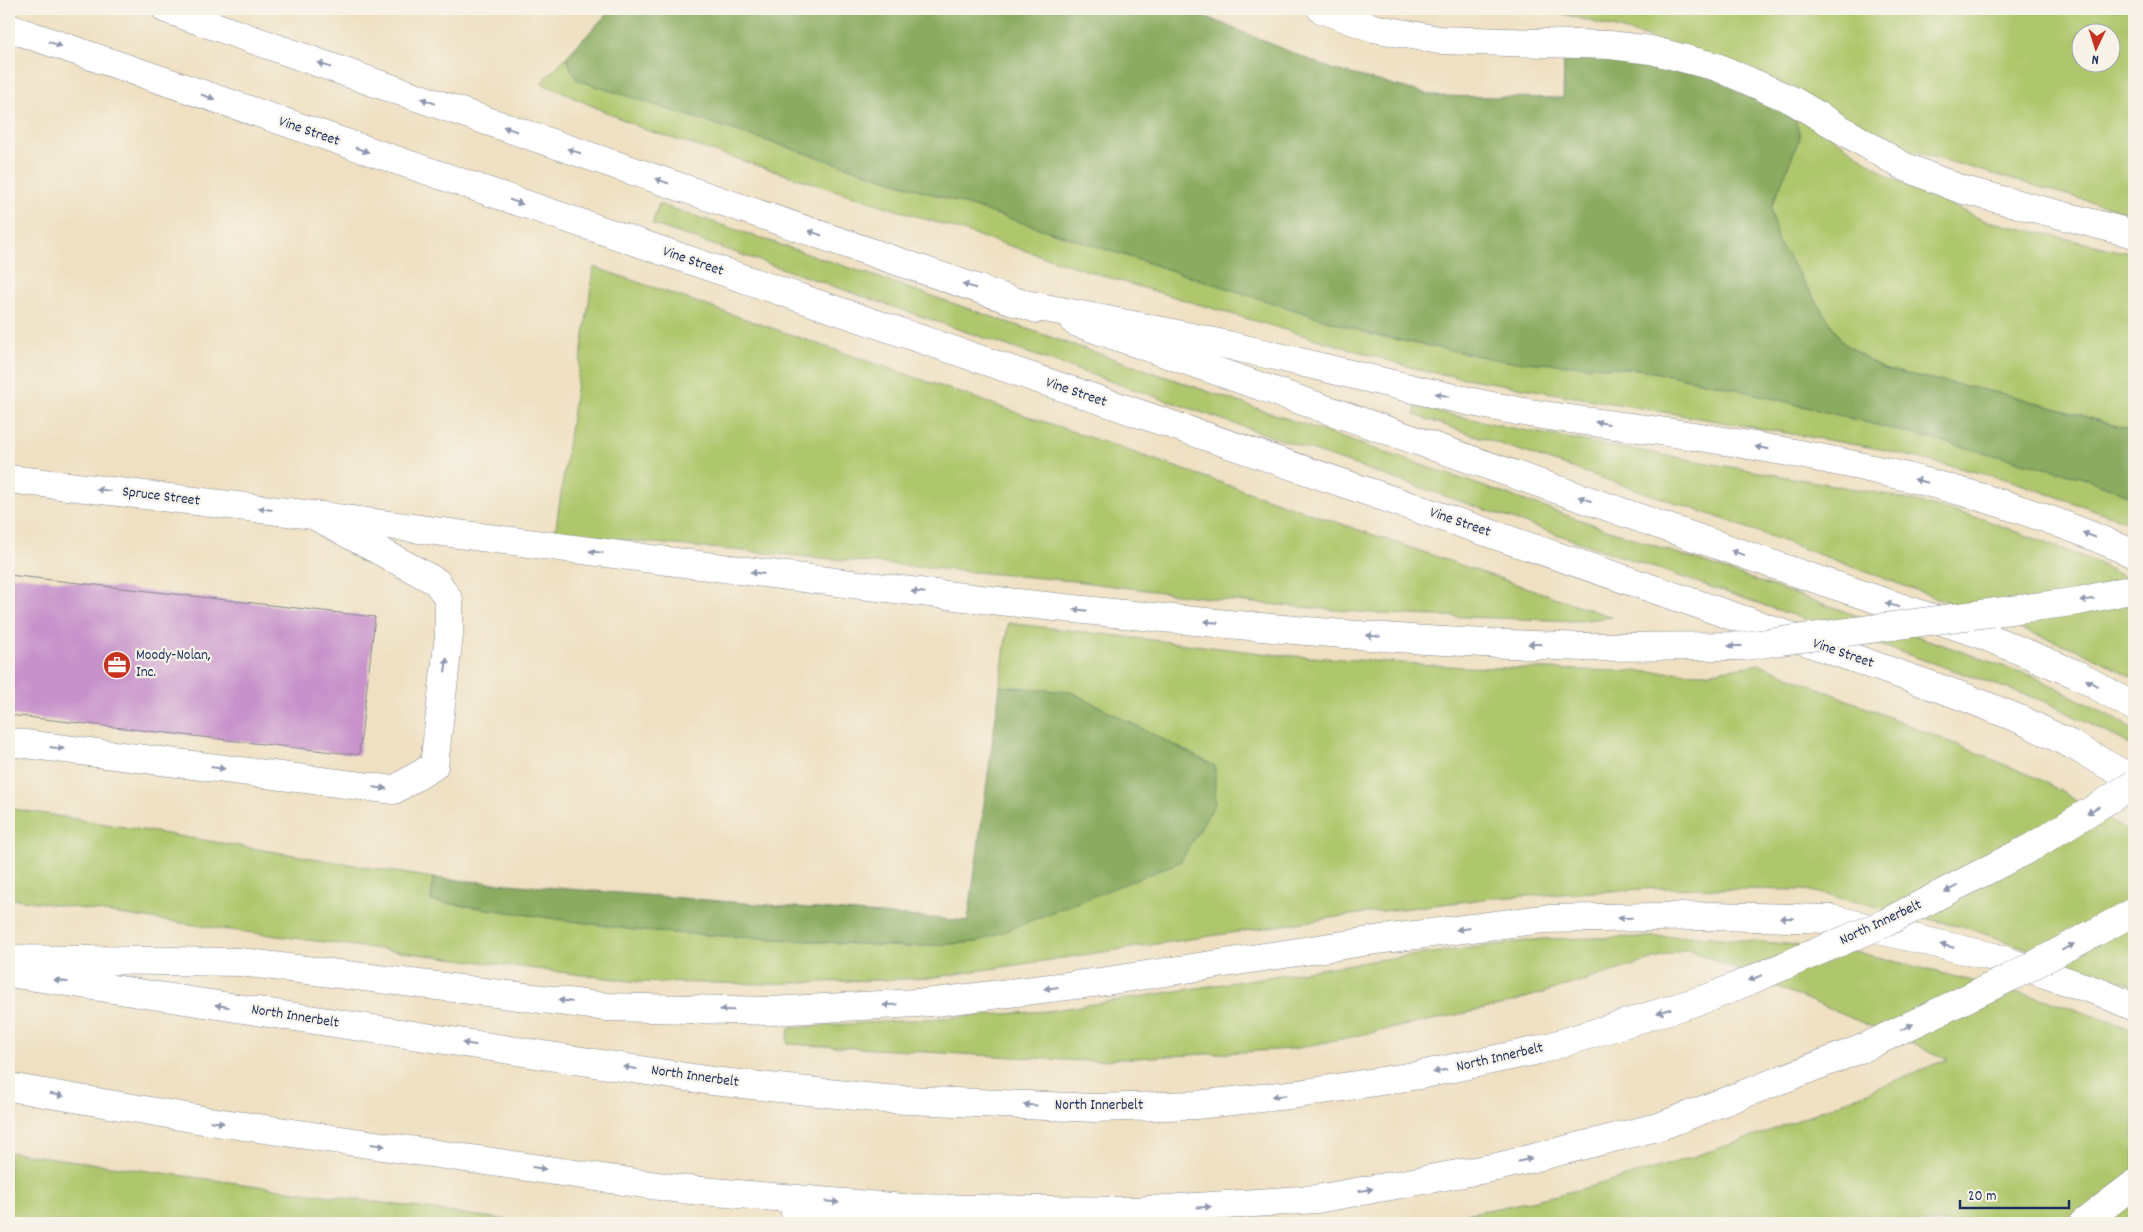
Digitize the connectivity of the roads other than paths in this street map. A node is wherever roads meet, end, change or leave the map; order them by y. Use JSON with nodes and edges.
{"nodes":[{"id":1,"x":166,"y":9,"type":"edge"},
{"id":2,"x":1321,"y":9,"type":"edge"},
{"id":3,"x":9,"y":28,"type":"edge"},
{"id":4,"x":2134,"y":234,"type":"edge"},
{"id":5,"x":1015,"y":302,"type":"junction"},
{"id":6,"x":9,"y":480,"type":"edge"},
{"id":7,"x":313,"y":515,"type":"junction"},
{"id":8,"x":2134,"y":554,"type":"edge"},
{"id":9,"x":2134,"y":589,"type":"edge"},
{"id":10,"x":2134,"y":708,"type":"edge"},
{"id":11,"x":9,"y":742,"type":"edge"},
{"id":12,"x":2134,"y":780,"type":"edge"},
{"id":13,"x":2134,"y":784,"type":"edge"},
{"id":14,"x":2134,"y":912,"type":"edge"},
{"id":15,"x":9,"y":959,"type":"edge"},
{"id":16,"x":9,"y":973,"type":"edge"},
{"id":17,"x":2134,"y":1007,"type":"edge"},
{"id":18,"x":9,"y":1087,"type":"edge"},
{"id":19,"x":2134,"y":1184,"type":"edge"},
{"id":20,"x":679,"y":1189,"type":"junction"},
{"id":21,"x":841,"y":1223,"type":"edge"},
{"id":22,"x":2083,"y":1223,"type":"edge"}],
"edges":[{"from":5,"to":1,"type":"main road","one_way":true},
{"from":2,"to":4,"type":"main road"},
{"from":3,"to":12,"type":"main road","name":"Vine Street","one_way":true},
{"from":8,"to":5,"type":"main road","one_way":true},
{"from":10,"to":5,"type":"main road","one_way":true},
{"from":7,"to":6,"type":"main road","name":"Spruce Street","one_way":true},
{"from":9,"to":7,"type":"main road","name":"Spruce Street","one_way":true,"bridge":true},
{"from":11,"to":7,"type":"main road","one_way":true},
{"from":13,"to":16,"type":"main road","name":"North Innerbelt","one_way":true,"bridge":true},
{"from":20,"to":14,"type":"main road","one_way":true,"bridge":true},
{"from":17,"to":15,"type":"main road","one_way":true},
{"from":18,"to":20,"type":"main road","one_way":true},
{"from":19,"to":22,"type":"main road"},
{"from":20,"to":21,"type":"main road"}]}
